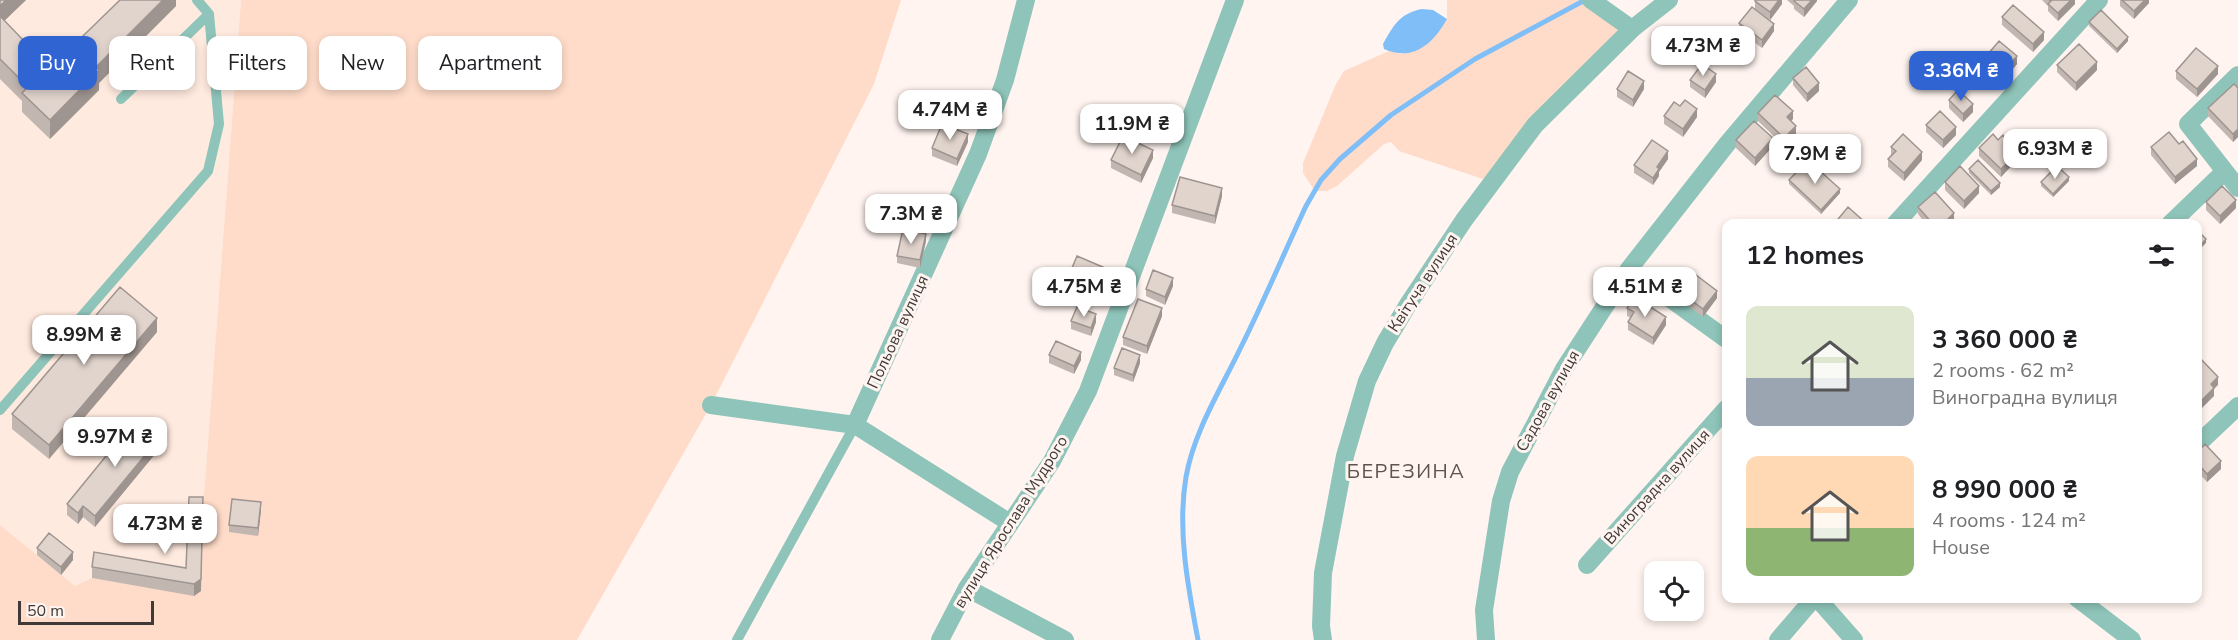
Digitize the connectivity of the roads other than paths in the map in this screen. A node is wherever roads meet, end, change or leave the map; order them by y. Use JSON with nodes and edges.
{"nodes":[{"id":1,"x":196,"y":0,"type":"edge"},
{"id":2,"x":1026,"y":0,"type":"edge"},
{"id":3,"x":1235,"y":0,"type":"edge"},
{"id":4,"x":1591,"y":0,"type":"edge"},
{"id":5,"x":1669,"y":0,"type":"edge"},
{"id":6,"x":2099,"y":0,"type":"edge"},
{"id":7,"x":1848,"y":1,"type":"edge"},
{"id":8,"x":209,"y":14,"type":"junction"},
{"id":9,"x":1632,"y":29,"type":"junction"},
{"id":10,"x":2238,"y":75,"type":"edge"},
{"id":11,"x":121,"y":99,"type":"dead end"},
{"id":12,"x":2224,"y":172,"type":"junction"},
{"id":13,"x":2238,"y":188,"type":"edge"},
{"id":14,"x":1900,"y":219,"type":"edge"},
{"id":15,"x":2175,"y":219,"type":"edge"},
{"id":16,"x":1629,"y":269,"type":"junction"},
{"id":17,"x":1722,"y":336,"type":"edge"},
{"id":18,"x":711,"y":405,"type":"dead end"},
{"id":19,"x":2238,"y":406,"type":"edge"},
{"id":20,"x":0,"y":410,"type":"edge"},
{"id":21,"x":1722,"y":414,"type":"edge"},
{"id":22,"x":855,"y":425,"type":"junction"},
{"id":23,"x":2202,"y":440,"type":"edge"},
{"id":24,"x":1010,"y":523,"type":"junction"},
{"id":25,"x":1587,"y":565,"type":"dead end"},
{"id":26,"x":967,"y":588,"type":"junction"},
{"id":27,"x":1811,"y":603,"type":"edge"},
{"id":28,"x":1821,"y":603,"type":"edge"},
{"id":29,"x":2084,"y":603,"type":"edge"},
{"id":30,"x":737,"y":640,"type":"edge"},
{"id":31,"x":940,"y":640,"type":"edge"},
{"id":32,"x":1065,"y":640,"type":"edge"},
{"id":33,"x":1323,"y":640,"type":"edge"},
{"id":34,"x":1486,"y":640,"type":"edge"},
{"id":35,"x":1778,"y":640,"type":"edge"},
{"id":36,"x":1854,"y":640,"type":"edge"},
{"id":37,"x":2132,"y":640,"type":"edge"}],
"edges":[{"from":1,"to":8,"type":"lane"},
{"from":2,"to":22,"type":"street","name":"Польова вулиця"},
{"from":3,"to":24,"type":"street","name":"вулиця Ярослава Мудрого"},
{"from":4,"to":9,"type":"street"},
{"from":5,"to":9,"type":"street","name":"Квітуча вулиця"},
{"from":6,"to":14,"type":"street"},
{"from":7,"to":16,"type":"street","name":"Садова вулиця"},
{"from":8,"to":11,"type":"lane"},
{"from":8,"to":20,"type":"lane"},
{"from":9,"to":33,"type":"street","name":"Квітуча вулиця"},
{"from":10,"to":12,"type":"street"},
{"from":12,"to":13,"type":"street"},
{"from":12,"to":15,"type":"street"},
{"from":16,"to":17,"type":"street"},
{"from":16,"to":34,"type":"street","name":"Садова вулиця"},
{"from":18,"to":22,"type":"street"},
{"from":19,"to":23,"type":"street"},
{"from":21,"to":25,"type":"street","name":"Виноградна вулиця"},
{"from":22,"to":24,"type":"street"},
{"from":22,"to":30,"type":"lane"},
{"from":24,"to":26,"type":"street","name":"вулиця Ярослава Мудрого"},
{"from":26,"to":31,"type":"street","name":"вулиця Ярослава Мудрого"},
{"from":26,"to":32,"type":"street"},
{"from":27,"to":35,"type":"street"},
{"from":28,"to":36,"type":"street"},
{"from":29,"to":37,"type":"street"}]}
